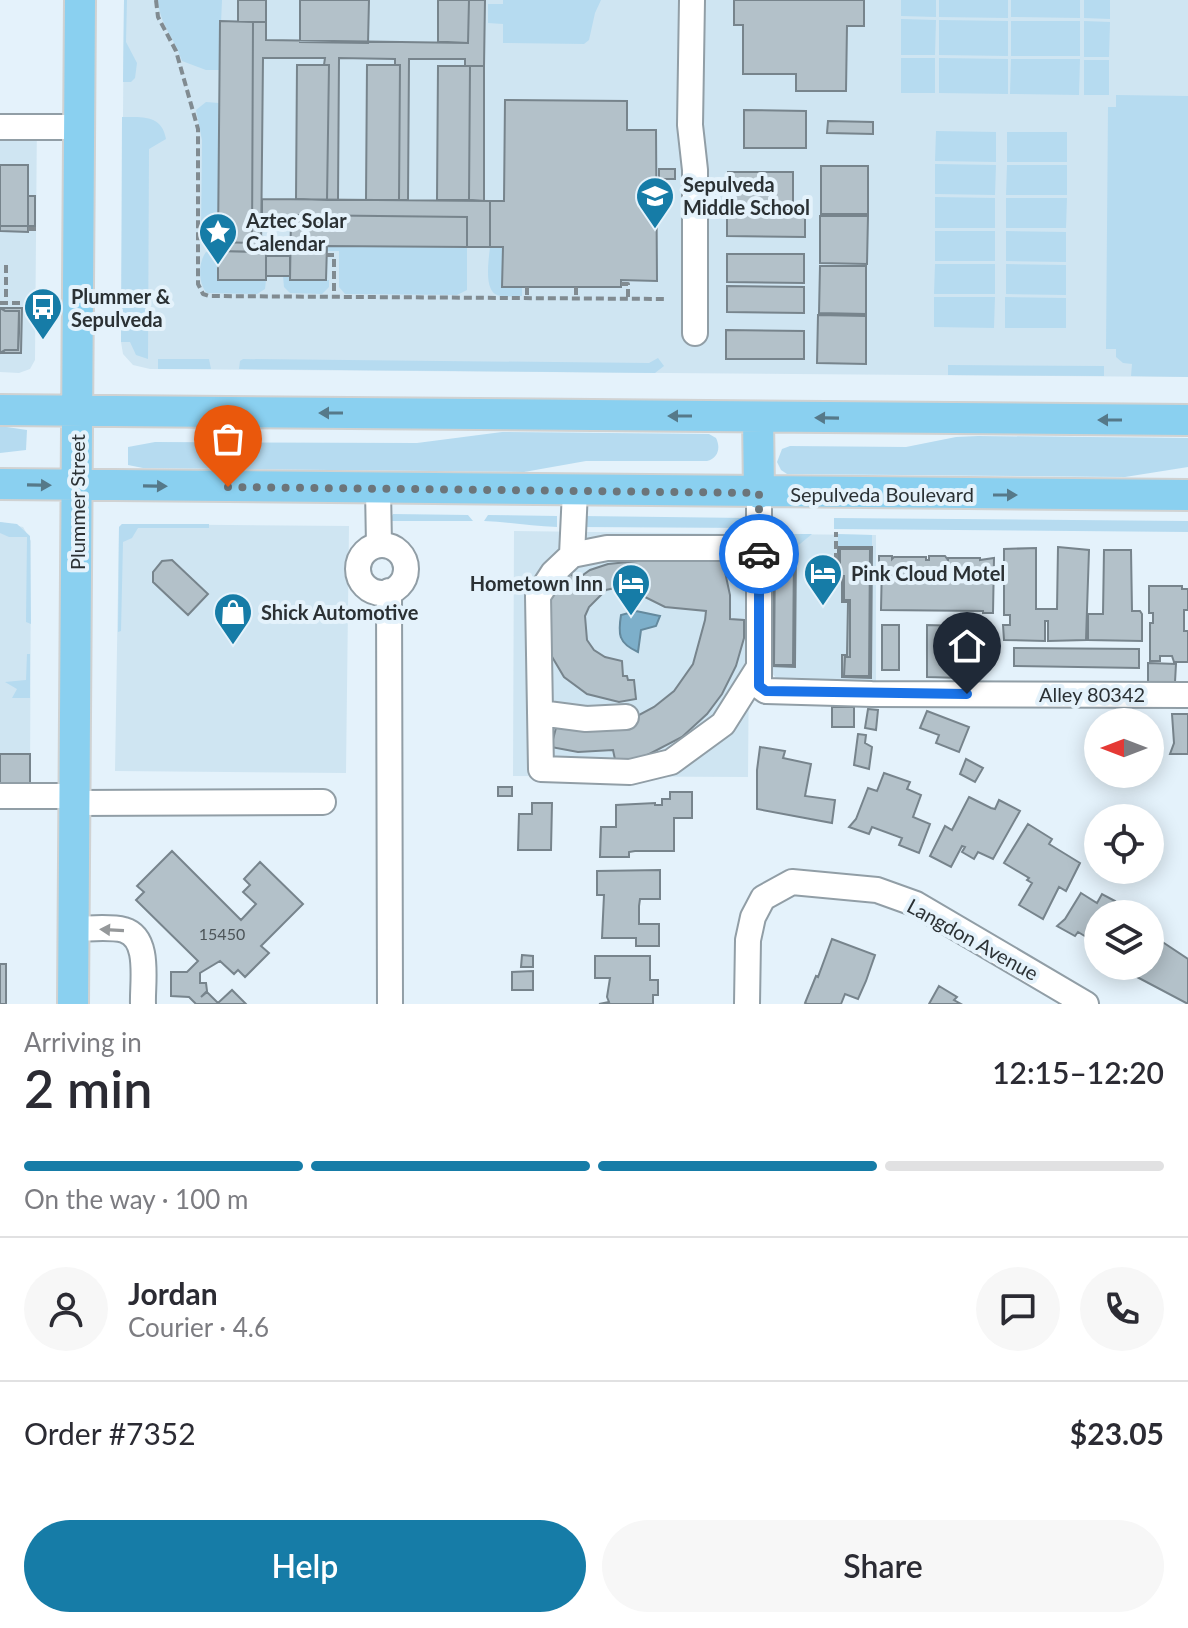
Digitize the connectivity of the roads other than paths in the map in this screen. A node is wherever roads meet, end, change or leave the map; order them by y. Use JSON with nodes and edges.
{"nodes":[{"id":1,"x":80,"y":0,"type":"edge"},
{"id":2,"x":692,"y":0,"type":"edge"},
{"id":3,"x":0,"y":127,"type":"edge"},
{"id":4,"x":79,"y":127,"type":"junction"},
{"id":5,"x":695,"y":333,"type":"dead end"},
{"id":6,"x":0,"y":410,"type":"edge"},
{"id":7,"x":77,"y":411,"type":"junction"},
{"id":8,"x":758,"y":417,"type":"junction"},
{"id":9,"x":1188,"y":420,"type":"edge"},
{"id":10,"x":0,"y":484,"type":"edge"},
{"id":11,"x":77,"y":486,"type":"junction"},
{"id":12,"x":378,"y":489,"type":"junction"},
{"id":13,"x":575,"y":491,"type":"junction"},
{"id":14,"x":759,"y":493,"type":"junction"},
{"id":15,"x":1188,"y":495,"type":"edge"},
{"id":16,"x":379,"y":545,"type":"junction"},
{"id":17,"x":759,"y":548,"type":"junction"},
{"id":18,"x":572,"y":555,"type":"junction"},
{"id":19,"x":389,"y":591,"type":"junction"},
{"id":20,"x":759,"y":667,"type":"junction"},
{"id":21,"x":1188,"y":695,"type":"edge"},
{"id":22,"x":540,"y":713,"type":"junction"},
{"id":23,"x":626,"y":717,"type":"dead end"},
{"id":24,"x":0,"y":796,"type":"edge"},
{"id":25,"x":75,"y":800,"type":"junction"},
{"id":26,"x":323,"y":802,"type":"dead end"},
{"id":27,"x":73,"y":929,"type":"junction"},
{"id":28,"x":73,"y":1004,"type":"edge"},
{"id":29,"x":143,"y":1004,"type":"edge"},
{"id":30,"x":390,"y":1004,"type":"edge"},
{"id":31,"x":747,"y":1004,"type":"edge"},
{"id":32,"x":1086,"y":1004,"type":"edge"}],
"edges":[{"from":1,"to":4,"type":"main road","name":"Plummer Street"},
{"from":2,"to":5,"type":"street"},
{"from":3,"to":4,"type":"street"},
{"from":4,"to":7,"type":"main road","name":"Plummer Street"},
{"from":6,"to":7,"type":"main road"},
{"from":8,"to":7,"type":"main road","one_way":true},
{"from":7,"to":11,"type":"main road","name":"Plummer Street"},
{"from":9,"to":8,"type":"main road","one_way":true},
{"from":8,"to":14,"type":"main road"},
{"from":10,"to":11,"type":"main road","name":"Sepulveda Boulevard","one_way":true},
{"from":11,"to":12,"type":"main road","name":"Sepulveda Boulevard","one_way":true},
{"from":11,"to":25,"type":"main road","name":"Plummer Street"},
{"from":12,"to":13,"type":"main road","name":"Sepulveda Boulevard"},
{"from":12,"to":16,"type":"street"},
{"from":13,"to":14,"type":"main road","name":"Sepulveda Boulevard"},
{"from":13,"to":18,"type":"street"},
{"from":14,"to":15,"type":"main road","name":"Sepulveda Boulevard","one_way":true},
{"from":14,"to":17,"type":"street"},
{"from":16,"to":19,"type":"street"},
{"from":16,"to":19,"type":"street"},
{"from":17,"to":18,"type":"street"},
{"from":17,"to":20,"type":"street"},
{"from":18,"to":22,"type":"street"},
{"from":19,"to":30,"type":"street"},
{"from":20,"to":21,"type":"street","name":"Alley 80342"},
{"from":20,"to":22,"type":"street"},
{"from":22,"to":23,"type":"street"},
{"from":24,"to":25,"type":"street"},
{"from":25,"to":26,"type":"street"},
{"from":25,"to":27,"type":"main road","name":"Plummer Street"},
{"from":27,"to":28,"type":"main road","name":"Plummer Street"},
{"from":29,"to":27,"type":"street","one_way":true},
{"from":31,"to":32,"type":"street","name":"Langdon Avenue"}]}
